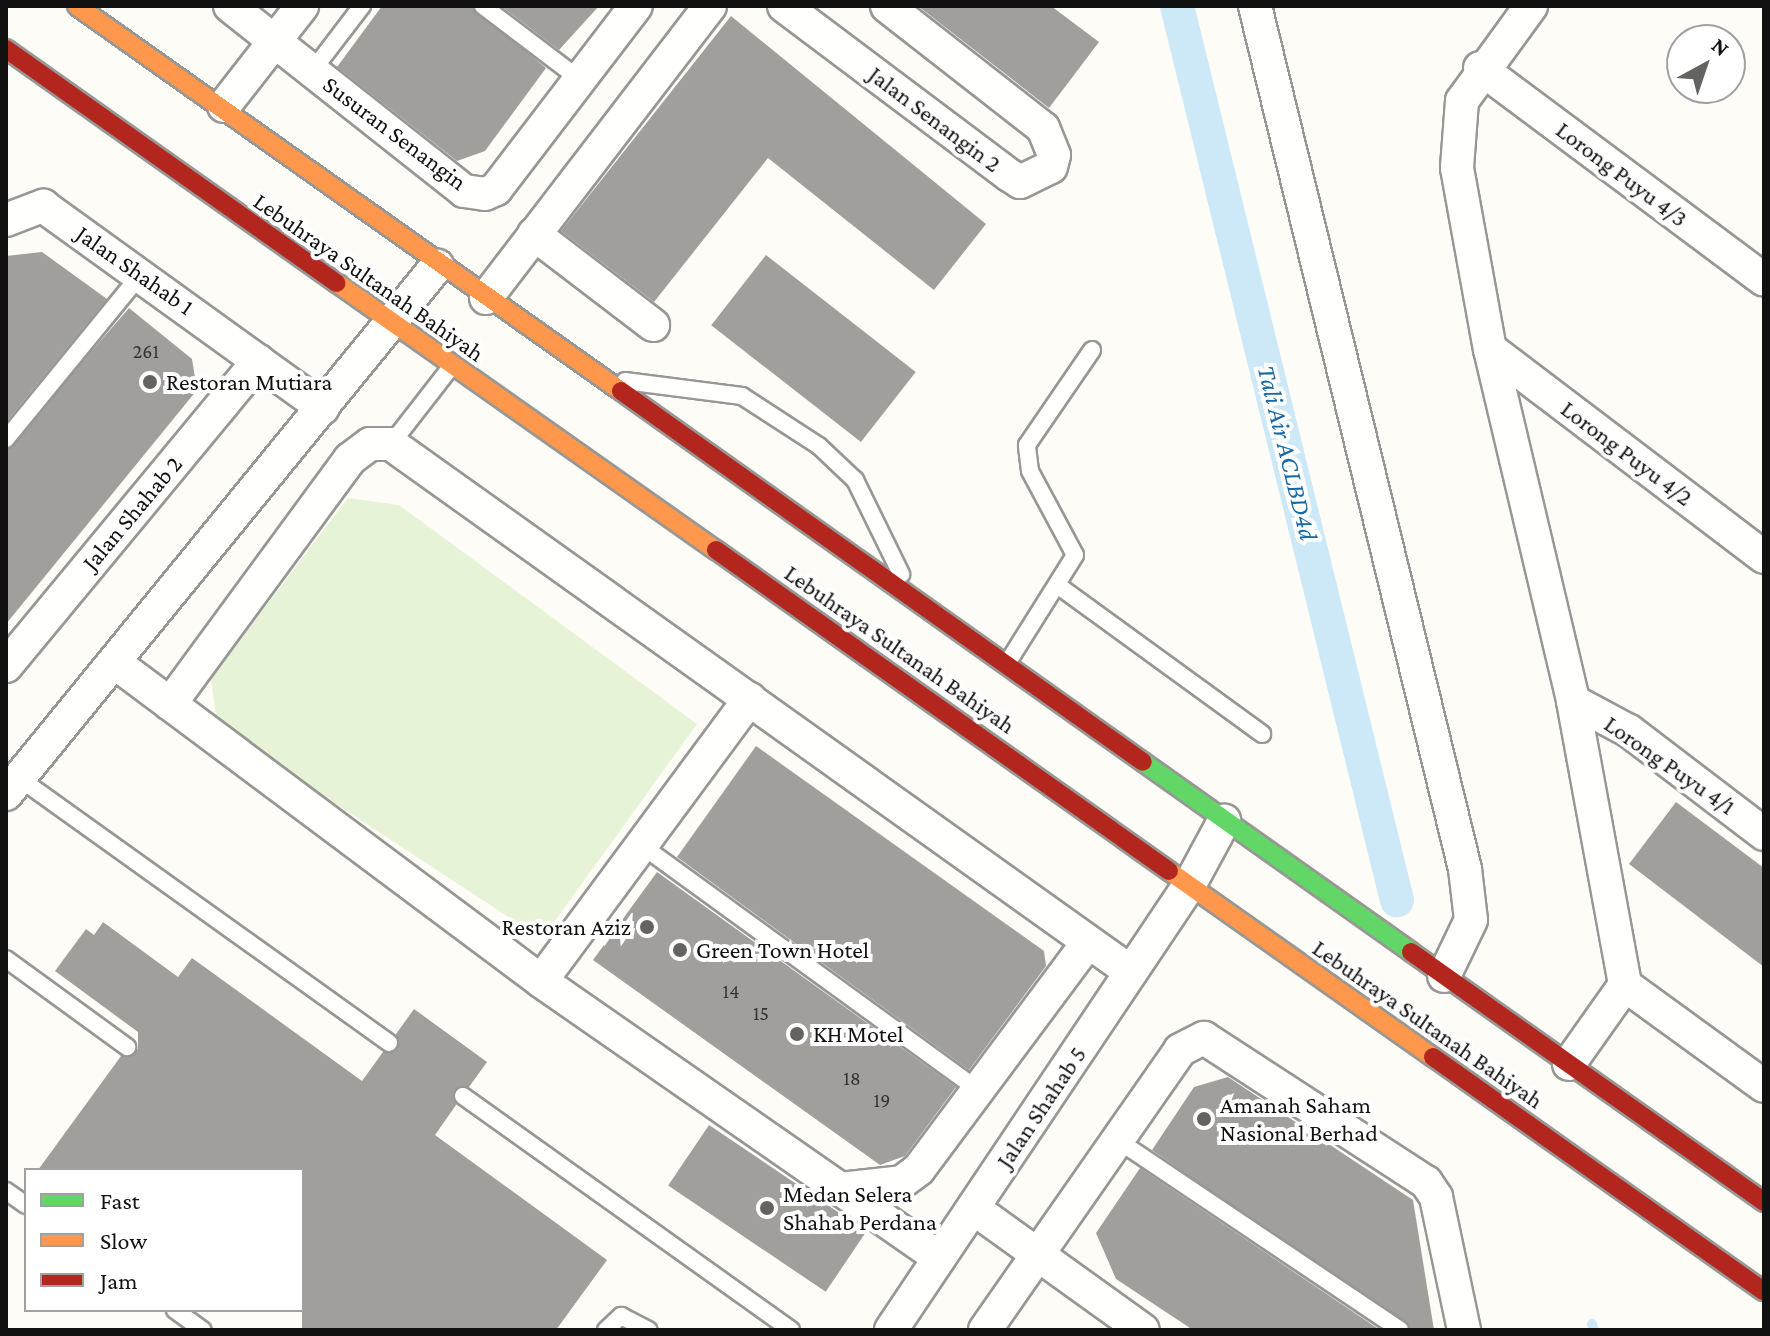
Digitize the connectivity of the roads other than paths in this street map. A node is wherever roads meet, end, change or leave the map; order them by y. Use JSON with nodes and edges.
{"nodes":[{"id":1,"x":77,"y":6,"type":"edge"},
{"id":2,"x":230,"y":6,"type":"edge"},
{"id":3,"x":302,"y":6,"type":"edge"},
{"id":4,"x":362,"y":6,"type":"edge"},
{"id":5,"x":483,"y":6,"type":"edge"},
{"id":6,"x":636,"y":6,"type":"edge"},
{"id":7,"x":710,"y":6,"type":"edge"},
{"id":8,"x":784,"y":6,"type":"edge"},
{"id":9,"x":1255,"y":6,"type":"edge"},
{"id":10,"x":1531,"y":6,"type":"edge"},
{"id":11,"x":905,"y":11,"type":"edge"},
{"id":12,"x":275,"y":40,"type":"junction"},
{"id":13,"x":6,"y":49,"type":"edge"},
{"id":14,"x":1480,"y":68,"type":"junction"},
{"id":15,"x":313,"y":70,"type":"junction"},
{"id":16,"x":579,"y":79,"type":"junction"},
{"id":17,"x":224,"y":106,"type":"junction"},
{"id":18,"x":6,"y":220,"type":"edge"},
{"id":19,"x":534,"y":234,"type":"junction"},
{"id":20,"x":437,"y":266,"type":"junction"},
{"id":21,"x":143,"y":272,"type":"junction"},
{"id":22,"x":1764,"y":280,"type":"edge"},
{"id":23,"x":486,"y":298,"type":"junction"},
{"id":24,"x":392,"y":324,"type":"junction"},
{"id":25,"x":653,"y":325,"type":"dead end"},
{"id":26,"x":1490,"y":349,"type":"junction"},
{"id":27,"x":1092,"y":350,"type":"dead end"},
{"id":28,"x":258,"y":361,"type":"junction"},
{"id":29,"x":452,"y":366,"type":"junction"},
{"id":30,"x":596,"y":378,"type":"junction"},
{"id":31,"x":323,"y":408,"type":"junction"},
{"id":32,"x":6,"y":439,"type":"edge"},
{"id":33,"x":391,"y":444,"type":"junction"},
{"id":34,"x":1764,"y":557,"type":"edge"},
{"id":35,"x":1060,"y":587,"type":"junction"},
{"id":36,"x":916,"y":604,"type":"junction"},
{"id":37,"x":114,"y":662,"type":"junction"},
{"id":38,"x":6,"y":666,"type":"edge"},
{"id":39,"x":1005,"y":667,"type":"junction"},
{"id":40,"x":750,"y":699,"type":"junction"},
{"id":41,"x":1573,"y":701,"type":"junction"},
{"id":42,"x":170,"y":704,"type":"junction"},
{"id":43,"x":1262,"y":734,"type":"dead end"},
{"id":44,"x":12,"y":786,"type":"edge"},
{"id":45,"x":1224,"y":821,"type":"junction"},
{"id":46,"x":1764,"y":834,"type":"edge"},
{"id":47,"x":641,"y":845,"type":"junction"},
{"id":48,"x":1190,"y":884,"type":"junction"},
{"id":49,"x":1088,"y":942,"type":"junction"},
{"id":50,"x":6,"y":959,"type":"edge"},
{"id":51,"x":1131,"y":972,"type":"junction"},
{"id":52,"x":1444,"y":976,"type":"junction"},
{"id":53,"x":541,"y":981,"type":"junction"},
{"id":54,"x":1625,"y":985,"type":"junction"},
{"id":55,"x":389,"y":1043,"type":"dead end"},
{"id":56,"x":127,"y":1047,"type":"dead end"},
{"id":57,"x":1569,"y":1064,"type":"junction"},
{"id":58,"x":1764,"y":1086,"type":"edge"},
{"id":59,"x":983,"y":1093,"type":"junction"},
{"id":60,"x":463,"y":1096,"type":"dead end"},
{"id":61,"x":1116,"y":1139,"type":"junction"},
{"id":62,"x":840,"y":1189,"type":"junction"},
{"id":63,"x":6,"y":1191,"type":"edge"},
{"id":64,"x":1764,"y":1202,"type":"edge"},
{"id":65,"x":24,"y":1204,"type":"edge"},
{"id":66,"x":973,"y":1208,"type":"junction"},
{"id":67,"x":1037,"y":1256,"type":"junction"},
{"id":68,"x":939,"y":1258,"type":"junction"},
{"id":69,"x":1764,"y":1291,"type":"edge"},
{"id":70,"x":178,"y":1312,"type":"edge"},
{"id":71,"x":203,"y":1330,"type":"edge"},
{"id":72,"x":606,"y":1330,"type":"edge"},
{"id":73,"x":649,"y":1330,"type":"edge"},
{"id":74,"x":791,"y":1330,"type":"edge"},
{"id":75,"x":891,"y":1330,"type":"edge"},
{"id":76,"x":985,"y":1330,"type":"edge"},
{"id":77,"x":1143,"y":1330,"type":"edge"},
{"id":78,"x":1400,"y":1330,"type":"edge"},
{"id":79,"x":1464,"y":1330,"type":"edge"}],
"edges":[{"from":1,"to":17,"type":"main road","name":"Lebuhraya Sultanah Bahiyah"},
{"from":2,"to":12,"type":"street","name":"Susuran Senangin"},
{"from":3,"to":12,"type":"street"},
{"from":4,"to":15,"type":"lane"},
{"from":5,"to":16,"type":"lane"},
{"from":6,"to":16,"type":"street","name":"Susuran Senangin"},
{"from":7,"to":19,"type":"street"},
{"from":8,"to":11,"type":"street","name":"Jalan Senangin 2"},
{"from":9,"to":52,"type":"street"},
{"from":10,"to":14,"type":"street"},
{"from":12,"to":15,"type":"street","name":"Susuran Senangin"},
{"from":12,"to":17,"type":"street"},
{"from":13,"to":24,"type":"main road","name":"Lebuhraya Sultanah Bahiyah"},
{"from":14,"to":22,"type":"street","name":"Lorong Puyu 4/3"},
{"from":14,"to":26,"type":"street"},
{"from":15,"to":16,"type":"street","name":"Susuran Senangin"},
{"from":17,"to":20,"type":"main road","name":"Lebuhraya Sultanah Bahiyah"},
{"from":18,"to":21,"type":"street","name":"Jalan Shahab 1"},
{"from":19,"to":23,"type":"street"},
{"from":19,"to":25,"type":"street"},
{"from":20,"to":23,"type":"main road","name":"Lebuhraya Sultanah Bahiyah"},
{"from":20,"to":24,"type":"street"},
{"from":21,"to":28,"type":"street","name":"Jalan Shahab 1"},
{"from":21,"to":32,"type":"lane"},
{"from":23,"to":30,"type":"main road","name":"Lebuhraya Sultanah Bahiyah"},
{"from":24,"to":29,"type":"main road","name":"Lebuhraya Sultanah Bahiyah"},
{"from":24,"to":31,"type":"street"},
{"from":26,"to":34,"type":"street","name":"Lorong Puyu 4/2"},
{"from":26,"to":41,"type":"street"},
{"from":27,"to":35,"type":"lane"},
{"from":28,"to":31,"type":"street","name":"Jalan Shahab 1"},
{"from":28,"to":38,"type":"street","name":"Jalan Shahab 2"},
{"from":29,"to":33,"type":"lane"},
{"from":29,"to":48,"type":"main road","name":"Lebuhraya Sultanah Bahiyah"},
{"from":30,"to":36,"type":"main road","name":"Lebuhraya Sultanah Bahiyah"},
{"from":30,"to":36,"type":"lane"},
{"from":31,"to":37,"type":"street"},
{"from":33,"to":40,"type":"street"},
{"from":33,"to":42,"type":"street"},
{"from":35,"to":39,"type":"lane"},
{"from":35,"to":43,"type":"lane"},
{"from":36,"to":39,"type":"main road","name":"Lebuhraya Sultanah Bahiyah"},
{"from":37,"to":42,"type":"street"},
{"from":37,"to":44,"type":"street"},
{"from":39,"to":45,"type":"main road","name":"Lebuhraya Sultanah Bahiyah"},
{"from":40,"to":47,"type":"street"},
{"from":40,"to":49,"type":"street"},
{"from":41,"to":46,"type":"street","name":"Lorong Puyu 4/1"},
{"from":41,"to":54,"type":"street"},
{"from":42,"to":53,"type":"street"},
{"from":44,"to":55,"type":"lane"},
{"from":45,"to":48,"type":"street","name":"Jalan Shahab 5"},
{"from":45,"to":52,"type":"main road","name":"Lebuhraya Sultanah Bahiyah"},
{"from":47,"to":53,"type":"street"},
{"from":47,"to":59,"type":"lane"},
{"from":48,"to":51,"type":"street","name":"Jalan Shahab 5"},
{"from":48,"to":69,"type":"main road","name":"Lebuhraya Sultanah Bahiyah"},
{"from":49,"to":51,"type":"street"},
{"from":49,"to":59,"type":"street"},
{"from":50,"to":56,"type":"lane"},
{"from":51,"to":66,"type":"street","name":"Jalan Shahab 5"},
{"from":52,"to":57,"type":"main road","name":"Lebuhraya Sultanah Bahiyah"},
{"from":53,"to":62,"type":"street"},
{"from":54,"to":57,"type":"street"},
{"from":54,"to":58,"type":"street"},
{"from":57,"to":64,"type":"main road","name":"Lebuhraya Sultanah Bahiyah"},
{"from":59,"to":62,"type":"street"},
{"from":60,"to":74,"type":"lane"},
{"from":61,"to":67,"type":"street"},
{"from":61,"to":78,"type":"lane"},
{"from":61,"to":79,"type":"street"},
{"from":62,"to":68,"type":"street"},
{"from":63,"to":65,"type":"lane"},
{"from":66,"to":67,"type":"street"},
{"from":66,"to":68,"type":"street","name":"Jalan Shahab 5"},
{"from":67,"to":76,"type":"street"},
{"from":67,"to":77,"type":"street"},
{"from":68,"to":75,"type":"street","name":"Jalan Shahab 5"},
{"from":70,"to":71,"type":"lane"},
{"from":72,"to":73,"type":"lane"}]}
